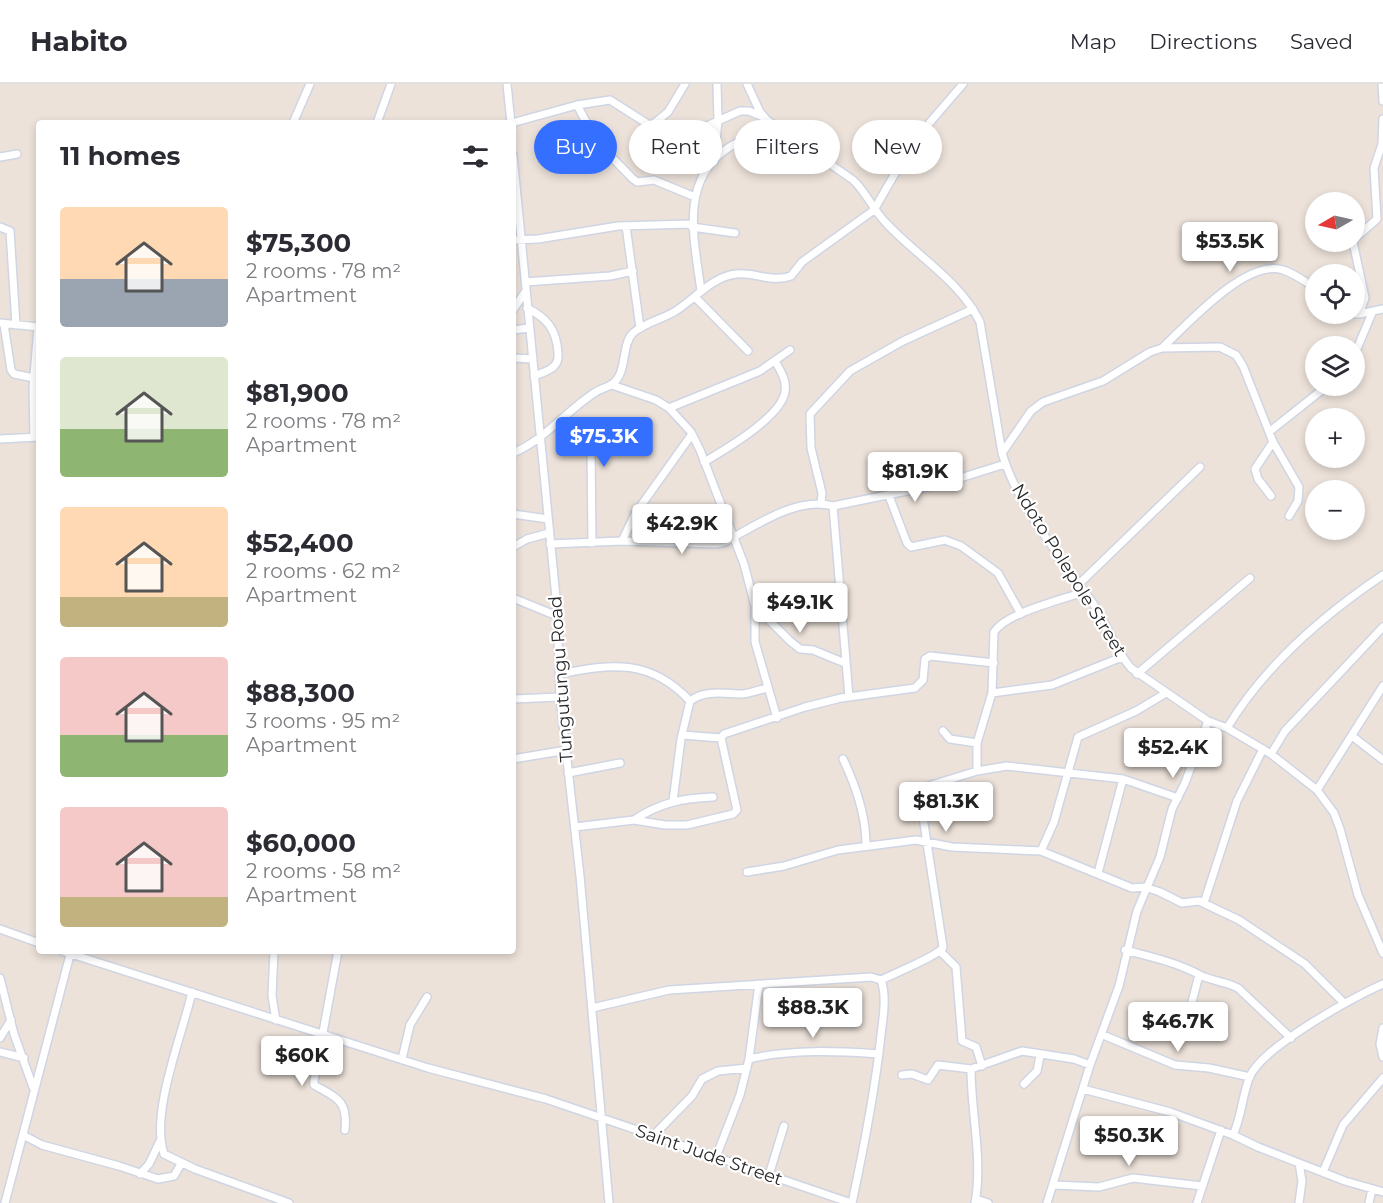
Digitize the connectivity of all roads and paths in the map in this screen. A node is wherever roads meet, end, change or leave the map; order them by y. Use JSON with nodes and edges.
{"nodes":[{"id":1,"x":310,"y":84,"type":"edge"},
{"id":2,"x":391,"y":84,"type":"edge"},
{"id":3,"x":507,"y":84,"type":"edge"},
{"id":4,"x":685,"y":84,"type":"edge"},
{"id":5,"x":717,"y":84,"type":"edge"},
{"id":6,"x":747,"y":84,"type":"edge"},
{"id":7,"x":963,"y":84,"type":"edge"},
{"id":8,"x":1382,"y":84,"type":"edge"},
{"id":9,"x":1383,"y":101,"type":"edge"},
{"id":10,"x":577,"y":105,"type":"junction"},
{"id":11,"x":765,"y":118,"type":"junction"},
{"id":12,"x":1383,"y":119,"type":"edge"},
{"id":13,"x":294,"y":120,"type":"edge"},
{"id":14,"x":378,"y":120,"type":"edge"},
{"id":15,"x":511,"y":120,"type":"edge"},
{"id":16,"x":642,"y":120,"type":"edge"},
{"id":17,"x":658,"y":120,"type":"edge"},
{"id":18,"x":718,"y":120,"type":"joint"},
{"id":19,"x":768,"y":120,"type":"edge"},
{"id":20,"x":516,"y":122,"type":"edge"},
{"id":21,"x":734,"y":145,"type":"edge"},
{"id":22,"x":17,"y":154,"type":"dead end"},
{"id":23,"x":722,"y":154,"type":"edge"},
{"id":24,"x":0,"y":157,"type":"edge"},
{"id":25,"x":840,"y":171,"type":"edge"},
{"id":26,"x":706,"y":174,"type":"edge"},
{"id":27,"x":695,"y":196,"type":"junction"},
{"id":28,"x":874,"y":210,"type":"junction"},
{"id":29,"x":516,"y":219,"type":"edge"},
{"id":30,"x":626,"y":226,"type":"junction"},
{"id":31,"x":692,"y":226,"type":"junction"},
{"id":32,"x":0,"y":227,"type":"edge"},
{"id":33,"x":1365,"y":230,"type":"edge"},
{"id":34,"x":735,"y":232,"type":"dead end"},
{"id":35,"x":517,"y":240,"type":"edge"},
{"id":36,"x":633,"y":272,"type":"junction"},
{"id":37,"x":525,"y":282,"type":"junction"},
{"id":38,"x":1305,"y":282,"type":"edge"},
{"id":39,"x":701,"y":291,"type":"junction"},
{"id":40,"x":525,"y":292,"type":"junction"},
{"id":41,"x":694,"y":297,"type":"junction"},
{"id":42,"x":516,"y":306,"type":"edge"},
{"id":43,"x":527,"y":308,"type":"junction"},
{"id":44,"x":974,"y":309,"type":"junction"},
{"id":45,"x":1383,"y":309,"type":"edge"},
{"id":46,"x":1372,"y":313,"type":"junction"},
{"id":47,"x":1365,"y":314,"type":"edge"},
{"id":48,"x":2,"y":323,"type":"edge"},
{"id":49,"x":16,"y":325,"type":"junction"},
{"id":50,"x":36,"y":327,"type":"edge"},
{"id":51,"x":529,"y":328,"type":"junction"},
{"id":52,"x":639,"y":328,"type":"junction"},
{"id":53,"x":516,"y":330,"type":"edge"},
{"id":54,"x":1362,"y":336,"type":"edge"},
{"id":55,"x":1162,"y":348,"type":"junction"},
{"id":56,"x":790,"y":350,"type":"dead end"},
{"id":57,"x":748,"y":351,"type":"dead end"},
{"id":58,"x":36,"y":358,"type":"edge"},
{"id":59,"x":516,"y":358,"type":"edge"},
{"id":60,"x":533,"y":359,"type":"junction"},
{"id":61,"x":775,"y":361,"type":"junction"},
{"id":62,"x":534,"y":376,"type":"junction"},
{"id":63,"x":34,"y":378,"type":"junction"},
{"id":64,"x":612,"y":385,"type":"junction"},
{"id":65,"x":1314,"y":396,"type":"edge"},
{"id":66,"x":669,"y":408,"type":"junction"},
{"id":67,"x":564,"y":419,"type":"junction"},
{"id":68,"x":1269,"y":432,"type":"junction"},
{"id":69,"x":692,"y":434,"type":"junction"},
{"id":70,"x":36,"y":437,"type":"edge"},
{"id":71,"x":0,"y":439,"type":"edge"},
{"id":72,"x":539,"y":439,"type":"junction"},
{"id":73,"x":1273,"y":442,"type":"junction"},
{"id":74,"x":516,"y":451,"type":"edge"},
{"id":75,"x":1002,"y":453,"type":"junction"},
{"id":76,"x":704,"y":462,"type":"junction"},
{"id":77,"x":1005,"y":464,"type":"junction"},
{"id":78,"x":1200,"y":467,"type":"dead end"},
{"id":79,"x":889,"y":496,"type":"junction"},
{"id":80,"x":1271,"y":496,"type":"dead end"},
{"id":81,"x":821,"y":503,"type":"junction"},
{"id":82,"x":833,"y":506,"type":"junction"},
{"id":83,"x":516,"y":514,"type":"edge"},
{"id":84,"x":1289,"y":516,"type":"dead end"},
{"id":85,"x":548,"y":519,"type":"junction"},
{"id":86,"x":549,"y":533,"type":"junction"},
{"id":87,"x":734,"y":537,"type":"junction"},
{"id":88,"x":622,"y":541,"type":"junction"},
{"id":89,"x":592,"y":543,"type":"junction"},
{"id":90,"x":550,"y":544,"type":"junction"},
{"id":91,"x":516,"y":545,"type":"edge"},
{"id":92,"x":1383,"y":575,"type":"edge"},
{"id":93,"x":1250,"y":578,"type":"dead end"},
{"id":94,"x":1078,"y":585,"type":"junction"},
{"id":95,"x":1083,"y":592,"type":"junction"},
{"id":96,"x":516,"y":599,"type":"edge"},
{"id":97,"x":755,"y":606,"type":"junction"},
{"id":98,"x":1021,"y":614,"type":"junction"},
{"id":99,"x":557,"y":616,"type":"junction"},
{"id":100,"x":1383,"y":627,"type":"edge"},
{"id":101,"x":1122,"y":657,"type":"junction"},
{"id":102,"x":844,"y":663,"type":"junction"},
{"id":103,"x":994,"y":663,"type":"junction"},
{"id":104,"x":560,"y":674,"type":"junction"},
{"id":105,"x":1137,"y":674,"type":"junction"},
{"id":106,"x":1383,"y":686,"type":"edge"},
{"id":107,"x":767,"y":688,"type":"junction"},
{"id":108,"x":992,"y":693,"type":"junction"},
{"id":109,"x":1166,"y":693,"type":"junction"},
{"id":110,"x":560,"y":697,"type":"junction"},
{"id":111,"x":849,"y":697,"type":"junction"},
{"id":112,"x":516,"y":699,"type":"edge"},
{"id":113,"x":690,"y":701,"type":"junction"},
{"id":114,"x":777,"y":718,"type":"junction"},
{"id":115,"x":1208,"y":721,"type":"junction"},
{"id":116,"x":1227,"y":728,"type":"junction"},
{"id":117,"x":943,"y":731,"type":"dead end"},
{"id":118,"x":682,"y":735,"type":"junction"},
{"id":119,"x":1352,"y":736,"type":"junction"},
{"id":120,"x":721,"y":738,"type":"junction"},
{"id":121,"x":977,"y":743,"type":"junction"},
{"id":122,"x":1263,"y":749,"type":"junction"},
{"id":123,"x":567,"y":750,"type":"junction"},
{"id":124,"x":1271,"y":753,"type":"junction"},
{"id":125,"x":516,"y":758,"type":"edge"},
{"id":126,"x":843,"y":759,"type":"dead end"},
{"id":127,"x":1383,"y":760,"type":"edge"},
{"id":128,"x":620,"y":762,"type":"dead end"},
{"id":129,"x":977,"y":771,"type":"junction"},
{"id":130,"x":1066,"y":772,"type":"junction"},
{"id":131,"x":568,"y":773,"type":"junction"},
{"id":132,"x":1123,"y":779,"type":"junction"},
{"id":133,"x":1317,"y":790,"type":"junction"},
{"id":134,"x":713,"y":796,"type":"dead end"},
{"id":135,"x":1178,"y":798,"type":"junction"},
{"id":136,"x":673,"y":801,"type":"junction"},
{"id":137,"x":634,"y":820,"type":"junction"},
{"id":138,"x":575,"y":827,"type":"junction"},
{"id":139,"x":927,"y":842,"type":"junction"},
{"id":140,"x":866,"y":845,"type":"junction"},
{"id":141,"x":1041,"y":851,"type":"junction"},
{"id":142,"x":747,"y":872,"type":"dead end"},
{"id":143,"x":1098,"y":873,"type":"junction"},
{"id":144,"x":1145,"y":887,"type":"junction"},
{"id":145,"x":1204,"y":903,"type":"junction"},
{"id":146,"x":1383,"y":924,"type":"edge"},
{"id":147,"x":0,"y":929,"type":"edge"},
{"id":148,"x":1374,"y":929,"type":"junction"},
{"id":149,"x":36,"y":942,"type":"edge"},
{"id":150,"x":1125,"y":950,"type":"junction"},
{"id":151,"x":941,"y":952,"type":"junction"},
{"id":152,"x":1383,"y":952,"type":"edge"},
{"id":153,"x":70,"y":954,"type":"edge"},
{"id":154,"x":73,"y":954,"type":"edge"},
{"id":155,"x":274,"y":954,"type":"edge"},
{"id":156,"x":337,"y":954,"type":"edge"},
{"id":157,"x":1199,"y":975,"type":"junction"},
{"id":158,"x":0,"y":978,"type":"edge"},
{"id":159,"x":881,"y":980,"type":"junction"},
{"id":160,"x":759,"y":984,"type":"junction"},
{"id":161,"x":1383,"y":984,"type":"edge"},
{"id":162,"x":1,"y":988,"type":"edge"},
{"id":163,"x":192,"y":992,"type":"junction"},
{"id":164,"x":427,"y":997,"type":"dead end"},
{"id":165,"x":1343,"y":1002,"type":"junction"},
{"id":166,"x":592,"y":1008,"type":"junction"},
{"id":167,"x":10,"y":1020,"type":"junction"},
{"id":168,"x":276,"y":1020,"type":"junction"},
{"id":169,"x":1185,"y":1024,"type":"dead end"},
{"id":170,"x":1383,"y":1028,"type":"edge"},
{"id":171,"x":324,"y":1034,"type":"junction"},
{"id":172,"x":1103,"y":1035,"type":"junction"},
{"id":173,"x":0,"y":1038,"type":"edge"},
{"id":174,"x":1291,"y":1038,"type":"junction"},
{"id":175,"x":0,"y":1052,"type":"edge"},
{"id":176,"x":879,"y":1054,"type":"junction"},
{"id":177,"x":1040,"y":1056,"type":"junction"},
{"id":178,"x":1383,"y":1057,"type":"edge"},
{"id":179,"x":24,"y":1058,"type":"junction"},
{"id":180,"x":402,"y":1059,"type":"junction"},
{"id":181,"x":749,"y":1059,"type":"junction"},
{"id":182,"x":1090,"y":1065,"type":"junction"},
{"id":183,"x":982,"y":1066,"type":"junction"},
{"id":184,"x":747,"y":1068,"type":"junction"},
{"id":185,"x":971,"y":1069,"type":"junction"},
{"id":186,"x":902,"y":1075,"type":"dead end"},
{"id":187,"x":1250,"y":1077,"type":"junction"},
{"id":188,"x":1383,"y":1078,"type":"edge"},
{"id":189,"x":1024,"y":1084,"type":"dead end"},
{"id":190,"x":33,"y":1089,"type":"junction"},
{"id":191,"x":1083,"y":1089,"type":"junction"},
{"id":192,"x":602,"y":1118,"type":"junction"},
{"id":193,"x":784,"y":1126,"type":"dead end"},
{"id":194,"x":345,"y":1130,"type":"dead end"},
{"id":195,"x":1221,"y":1130,"type":"junction"},
{"id":196,"x":1233,"y":1134,"type":"junction"},
{"id":197,"x":23,"y":1135,"type":"junction"},
{"id":198,"x":653,"y":1136,"type":"junction"},
{"id":199,"x":161,"y":1137,"type":"junction"},
{"id":200,"x":716,"y":1157,"type":"junction"},
{"id":201,"x":1299,"y":1163,"type":"junction"},
{"id":202,"x":182,"y":1164,"type":"junction"},
{"id":203,"x":1323,"y":1172,"type":"junction"},
{"id":204,"x":140,"y":1174,"type":"junction"},
{"id":205,"x":769,"y":1175,"type":"junction"},
{"id":206,"x":1054,"y":1185,"type":"junction"},
{"id":207,"x":1202,"y":1185,"type":"junction"},
{"id":208,"x":1372,"y":1189,"type":"junction"},
{"id":209,"x":1383,"y":1192,"type":"edge"},
{"id":210,"x":976,"y":1201,"type":"edge"},
{"id":211,"x":0,"y":1202,"type":"edge"},
{"id":212,"x":285,"y":1202,"type":"edge"},
{"id":213,"x":5,"y":1203,"type":"edge"},
{"id":214,"x":609,"y":1203,"type":"edge"},
{"id":215,"x":852,"y":1203,"type":"edge"},
{"id":216,"x":988,"y":1203,"type":"edge"},
{"id":217,"x":1047,"y":1203,"type":"edge"},
{"id":218,"x":1197,"y":1203,"type":"edge"},
{"id":219,"x":1299,"y":1203,"type":"edge"},
{"id":220,"x":1368,"y":1203,"type":"edge"}],
"edges":[{"from":1,"to":13,"type":"street"},
{"from":2,"to":14,"type":"street"},
{"from":3,"to":15,"type":"street"},
{"from":4,"to":17,"type":"street"},
{"from":5,"to":18,"type":"street"},
{"from":6,"to":11,"type":"street"},
{"from":7,"to":28,"type":"street"},
{"from":8,"to":9,"type":"street"},
{"from":10,"to":16,"type":"street"},
{"from":10,"to":20,"type":"street"},
{"from":10,"to":27,"type":"street"},
{"from":11,"to":18,"type":"street"},
{"from":11,"to":19,"type":"street"},
{"from":12,"to":33,"type":"street"},
{"from":21,"to":23,"type":"street"},
{"from":22,"to":24,"type":"street"},
{"from":25,"to":28,"type":"street"},
{"from":26,"to":27,"type":"street"},
{"from":27,"to":31,"type":"street"},
{"from":28,"to":39,"type":"street"},
{"from":28,"to":44,"type":"street"},
{"from":29,"to":35,"type":"street","name":"Tungutungu Road"},
{"from":30,"to":31,"type":"street"},
{"from":30,"to":35,"type":"street"},
{"from":30,"to":36,"type":"street"},
{"from":31,"to":34,"type":"street"},
{"from":31,"to":39,"type":"street"},
{"from":32,"to":49,"type":"street"},
{"from":35,"to":37,"type":"street","name":"Tungutungu Road"},
{"from":36,"to":37,"type":"street"},
{"from":36,"to":52,"type":"street"},
{"from":37,"to":40,"type":"street","name":"Tungutungu Road"},
{"from":38,"to":55,"type":"street"},
{"from":39,"to":41,"type":"street"},
{"from":40,"to":42,"type":"street"},
{"from":40,"to":43,"type":"street","name":"Tungutungu Road"},
{"from":41,"to":52,"type":"street"},
{"from":41,"to":57,"type":"street"},
{"from":43,"to":51,"type":"street","name":"Tungutungu Road"},
{"from":43,"to":62,"type":"street"},
{"from":44,"to":75,"type":"street","name":"Ndoto Polepole Street"},
{"from":44,"to":81,"type":"street"},
{"from":45,"to":46,"type":"street"},
{"from":46,"to":47,"type":"street"},
{"from":46,"to":54,"type":"street"},
{"from":48,"to":49,"type":"street"},
{"from":48,"to":63,"type":"street"},
{"from":49,"to":50,"type":"street"},
{"from":51,"to":53,"type":"street"},
{"from":51,"to":60,"type":"street","name":"Tungutungu Road"},
{"from":52,"to":64,"type":"street"},
{"from":55,"to":68,"type":"street"},
{"from":55,"to":75,"type":"street"},
{"from":56,"to":61,"type":"street"},
{"from":58,"to":63,"type":"street"},
{"from":59,"to":60,"type":"street"},
{"from":60,"to":62,"type":"street","name":"Tungutungu Road"},
{"from":61,"to":66,"type":"street"},
{"from":61,"to":76,"type":"street"},
{"from":62,"to":72,"type":"street","name":"Tungutungu Road"},
{"from":63,"to":70,"type":"street"},
{"from":64,"to":66,"type":"street"},
{"from":64,"to":67,"type":"street"},
{"from":65,"to":68,"type":"street"},
{"from":66,"to":69,"type":"street"},
{"from":67,"to":72,"type":"street"},
{"from":67,"to":89,"type":"street"},
{"from":68,"to":73,"type":"street"},
{"from":69,"to":76,"type":"street"},
{"from":69,"to":88,"type":"street"},
{"from":70,"to":71,"type":"street"},
{"from":72,"to":74,"type":"street"},
{"from":72,"to":85,"type":"street","name":"Tungutungu Road"},
{"from":73,"to":80,"type":"street"},
{"from":73,"to":84,"type":"street"},
{"from":75,"to":77,"type":"street","name":"Ndoto Polepole Street"},
{"from":76,"to":87,"type":"street"},
{"from":77,"to":79,"type":"street"},
{"from":77,"to":94,"type":"street","name":"Ndoto Polepole Street"},
{"from":78,"to":94,"type":"street"},
{"from":79,"to":82,"type":"street"},
{"from":79,"to":98,"type":"street"},
{"from":81,"to":82,"type":"street"},
{"from":81,"to":87,"type":"street"},
{"from":82,"to":102,"type":"street"},
{"from":83,"to":85,"type":"street"},
{"from":85,"to":86,"type":"street","name":"Tungutungu Road"},
{"from":86,"to":90,"type":"street","name":"Tungutungu Road"},
{"from":86,"to":91,"type":"street"},
{"from":87,"to":88,"type":"street"},
{"from":87,"to":97,"type":"street"},
{"from":88,"to":89,"type":"street"},
{"from":89,"to":90,"type":"street"},
{"from":90,"to":99,"type":"street","name":"Tungutungu Road"},
{"from":92,"to":116,"type":"street"},
{"from":93,"to":105,"type":"street"},
{"from":94,"to":95,"type":"street","name":"Ndoto Polepole Street"},
{"from":95,"to":98,"type":"street"},
{"from":95,"to":101,"type":"street","name":"Ndoto Polepole Street"},
{"from":96,"to":99,"type":"street"},
{"from":97,"to":102,"type":"street"},
{"from":97,"to":107,"type":"street"},
{"from":98,"to":103,"type":"street"},
{"from":99,"to":104,"type":"street","name":"Tungutungu Road"},
{"from":100,"to":124,"type":"street"},
{"from":101,"to":105,"type":"street","name":"Ndoto Polepole Street"},
{"from":101,"to":108,"type":"street"},
{"from":102,"to":111,"type":"street"},
{"from":103,"to":108,"type":"street"},
{"from":103,"to":111,"type":"street"},
{"from":104,"to":110,"type":"street","name":"Tungutungu Road"},
{"from":104,"to":113,"type":"street"},
{"from":105,"to":109,"type":"street","name":"Ndoto Polepole Street"},
{"from":106,"to":119,"type":"street"},
{"from":107,"to":113,"type":"street"},
{"from":107,"to":114,"type":"street"},
{"from":108,"to":121,"type":"street"},
{"from":109,"to":115,"type":"street","name":"Ndoto Polepole Street"},
{"from":109,"to":130,"type":"street"},
{"from":110,"to":112,"type":"street"},
{"from":110,"to":123,"type":"street","name":"Tungutungu Road"},
{"from":111,"to":114,"type":"street"},
{"from":113,"to":118,"type":"street"},
{"from":114,"to":120,"type":"street"},
{"from":115,"to":116,"type":"street","name":"Ndoto Polepole Street"},
{"from":115,"to":135,"type":"street"},
{"from":116,"to":122,"type":"street","name":"Ndoto Polepole Street"},
{"from":117,"to":121,"type":"street"},
{"from":118,"to":120,"type":"street"},
{"from":118,"to":136,"type":"street"},
{"from":119,"to":127,"type":"street"},
{"from":119,"to":133,"type":"street"},
{"from":120,"to":137,"type":"street"},
{"from":121,"to":129,"type":"street"},
{"from":122,"to":124,"type":"street","name":"Ndoto Polepole Street"},
{"from":122,"to":145,"type":"street"},
{"from":123,"to":125,"type":"street"},
{"from":123,"to":131,"type":"street","name":"Tungutungu Road"},
{"from":124,"to":133,"type":"street","name":"Ndoto Polepole Street"},
{"from":126,"to":140,"type":"street"},
{"from":128,"to":131,"type":"street"},
{"from":129,"to":130,"type":"street"},
{"from":129,"to":139,"type":"street"},
{"from":130,"to":132,"type":"street"},
{"from":130,"to":141,"type":"street"},
{"from":131,"to":138,"type":"street","name":"Tungutungu Road"},
{"from":132,"to":135,"type":"street"},
{"from":132,"to":143,"type":"street"},
{"from":133,"to":148,"type":"street","name":"Ndoto Polepole Street"},
{"from":134,"to":136,"type":"street"},
{"from":135,"to":144,"type":"street"},
{"from":136,"to":137,"type":"street"},
{"from":137,"to":138,"type":"street"},
{"from":138,"to":166,"type":"street","name":"Tungutungu Road"},
{"from":139,"to":140,"type":"street"},
{"from":139,"to":141,"type":"street"},
{"from":139,"to":151,"type":"street"},
{"from":140,"to":142,"type":"street"},
{"from":141,"to":143,"type":"street"},
{"from":143,"to":144,"type":"street"},
{"from":144,"to":145,"type":"street"},
{"from":144,"to":150,"type":"street"},
{"from":145,"to":165,"type":"street"},
{"from":146,"to":148,"type":"street"},
{"from":147,"to":149,"type":"street"},
{"from":148,"to":152,"type":"street","name":"Ndoto Polepole Street"},
{"from":150,"to":157,"type":"street"},
{"from":150,"to":172,"type":"street"},
{"from":151,"to":159,"type":"street"},
{"from":151,"to":183,"type":"street"},
{"from":153,"to":190,"type":"street"},
{"from":154,"to":163,"type":"street","name":"Saint Jude Street"},
{"from":155,"to":168,"type":"street"},
{"from":156,"to":171,"type":"street"},
{"from":157,"to":169,"type":"street"},
{"from":157,"to":174,"type":"street"},
{"from":158,"to":162,"type":"street"},
{"from":159,"to":160,"type":"street"},
{"from":159,"to":176,"type":"street"},
{"from":160,"to":166,"type":"street"},
{"from":160,"to":181,"type":"street"},
{"from":161,"to":165,"type":"street"},
{"from":162,"to":167,"type":"street"},
{"from":163,"to":168,"type":"street","name":"Saint Jude Street"},
{"from":163,"to":199,"type":"street"},
{"from":164,"to":180,"type":"street"},
{"from":165,"to":174,"type":"street"},
{"from":166,"to":192,"type":"street","name":"Tungutungu Road"},
{"from":167,"to":173,"type":"street"},
{"from":167,"to":179,"type":"street"},
{"from":168,"to":171,"type":"street","name":"Saint Jude Street"},
{"from":170,"to":178,"type":"street"},
{"from":171,"to":180,"type":"street","name":"Saint Jude Street"},
{"from":171,"to":194,"type":"street"},
{"from":172,"to":182,"type":"street"},
{"from":172,"to":187,"type":"street"},
{"from":174,"to":187,"type":"street"},
{"from":175,"to":179,"type":"street"},
{"from":176,"to":181,"type":"street"},
{"from":176,"to":215,"type":"street"},
{"from":177,"to":182,"type":"street"},
{"from":177,"to":183,"type":"street"},
{"from":177,"to":189,"type":"street"},
{"from":179,"to":190,"type":"street"},
{"from":180,"to":192,"type":"street","name":"Saint Jude Street"},
{"from":181,"to":184,"type":"street"},
{"from":182,"to":191,"type":"street"},
{"from":183,"to":185,"type":"street"},
{"from":184,"to":198,"type":"street"},
{"from":184,"to":200,"type":"street"},
{"from":185,"to":186,"type":"street"},
{"from":185,"to":210,"type":"street"},
{"from":187,"to":196,"type":"street"},
{"from":188,"to":203,"type":"street"},
{"from":190,"to":197,"type":"street"},
{"from":191,"to":195,"type":"street"},
{"from":191,"to":206,"type":"street"},
{"from":192,"to":198,"type":"street","name":"Saint Jude Street"},
{"from":192,"to":214,"type":"street","name":"Tungutungu Road"},
{"from":193,"to":205,"type":"street"},
{"from":195,"to":196,"type":"street"},
{"from":195,"to":207,"type":"street"},
{"from":196,"to":201,"type":"street"},
{"from":197,"to":204,"type":"street"},
{"from":197,"to":213,"type":"street"},
{"from":198,"to":200,"type":"street","name":"Saint Jude Street"},
{"from":199,"to":202,"type":"street"},
{"from":199,"to":204,"type":"street"},
{"from":200,"to":205,"type":"street","name":"Saint Jude Street"},
{"from":201,"to":203,"type":"street"},
{"from":201,"to":219,"type":"street"},
{"from":202,"to":204,"type":"street"},
{"from":202,"to":212,"type":"street"},
{"from":203,"to":208,"type":"street"},
{"from":205,"to":215,"type":"street","name":"Saint Jude Street"},
{"from":206,"to":207,"type":"street"},
{"from":206,"to":217,"type":"street"},
{"from":207,"to":218,"type":"street"},
{"from":208,"to":209,"type":"street"},
{"from":208,"to":220,"type":"street"},
{"from":210,"to":216,"type":"street"},
{"from":211,"to":213,"type":"street"}]}
